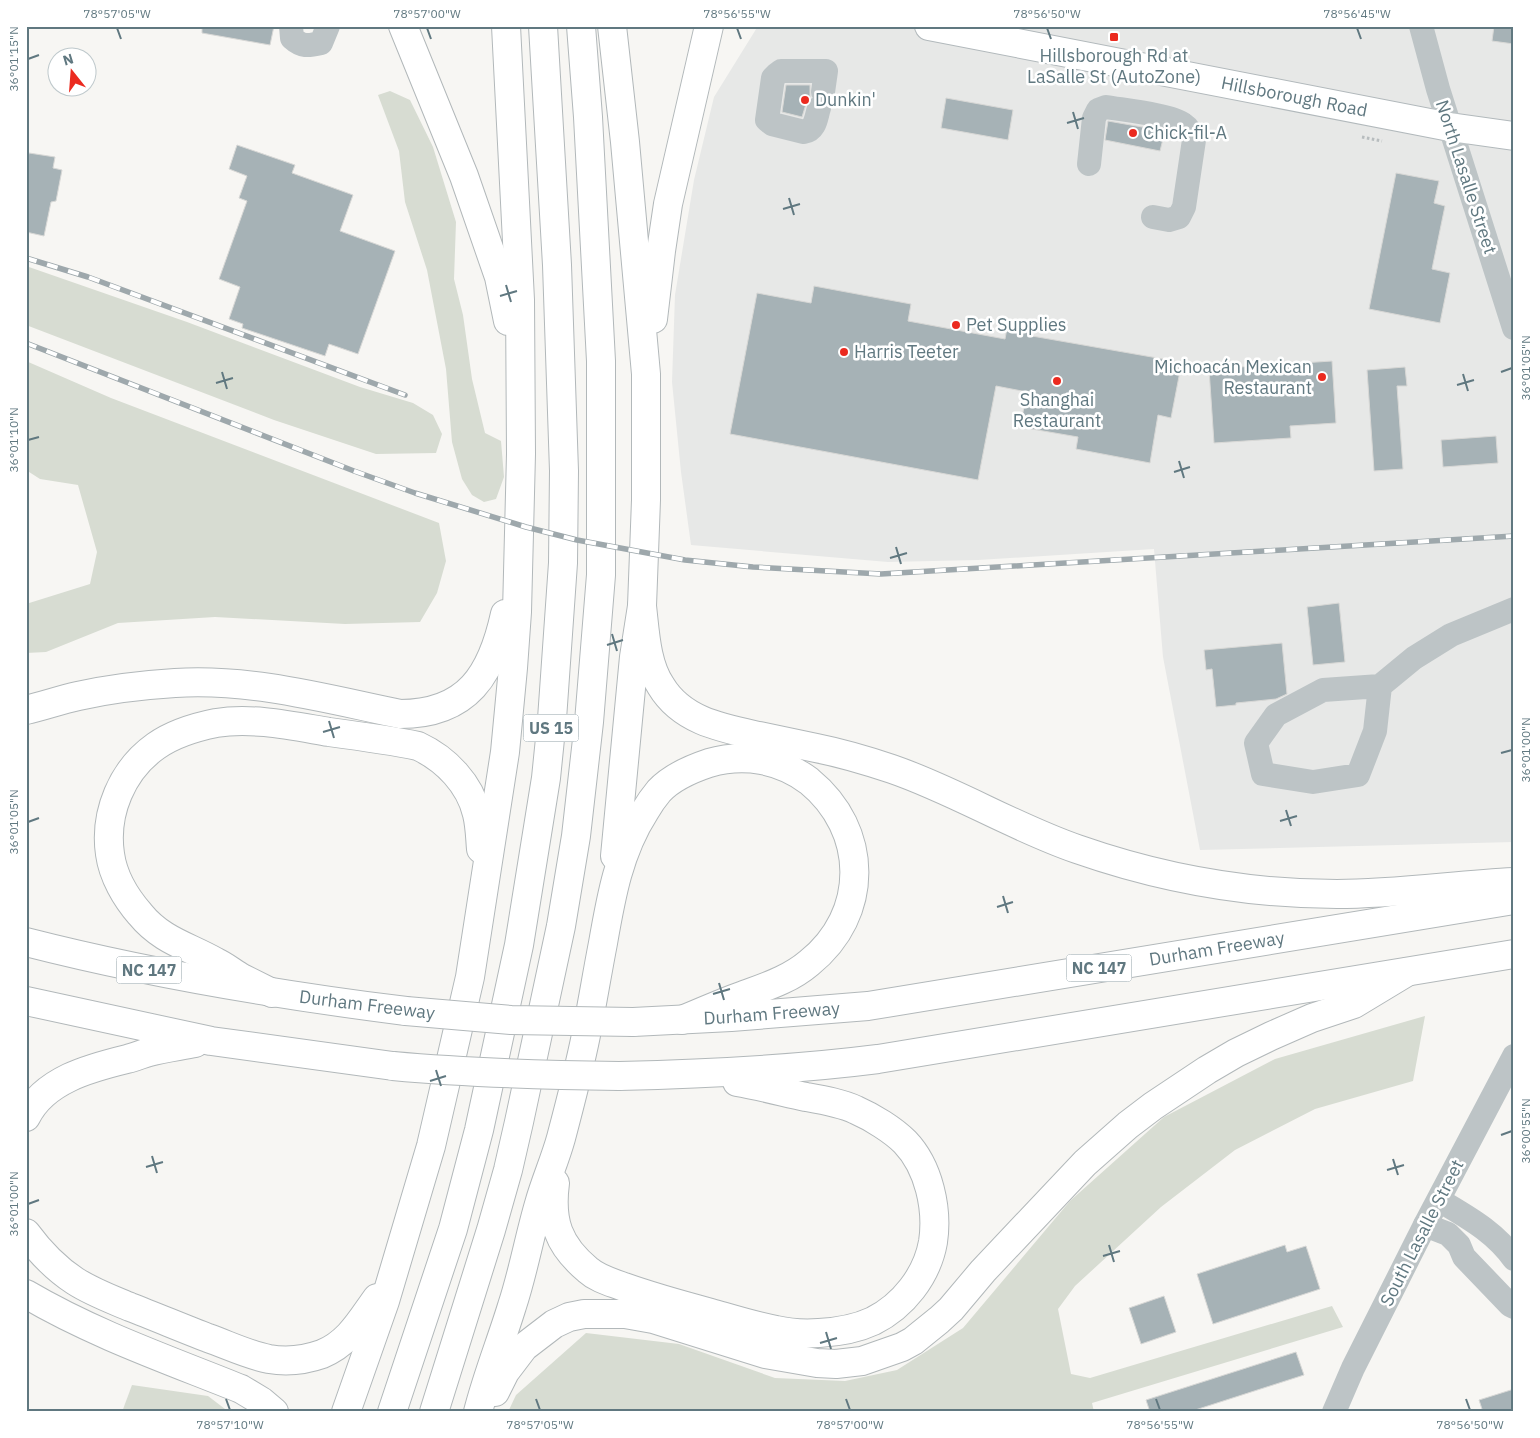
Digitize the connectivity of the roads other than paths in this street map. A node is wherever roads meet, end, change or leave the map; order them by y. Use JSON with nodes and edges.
{"nodes":[{"id":1,"x":291,"y":26,"type":"edge"},
{"id":2,"x":328,"y":26,"type":"edge"},
{"id":3,"x":403,"y":26,"type":"edge"},
{"id":4,"x":506,"y":26,"type":"edge"},
{"id":5,"x":543,"y":26,"type":"edge"},
{"id":6,"x":581,"y":26,"type":"edge"},
{"id":7,"x":612,"y":26,"type":"edge"},
{"id":8,"x":709,"y":26,"type":"edge"},
{"id":9,"x":929,"y":26,"type":"edge"},
{"id":10,"x":1420,"y":26,"type":"edge"},
{"id":11,"x":1450,"y":127,"type":"junction"},
{"id":12,"x":1514,"y":136,"type":"edge"},
{"id":13,"x":1089,"y":164,"type":"dead end"},
{"id":14,"x":1153,"y":217,"type":"dead end"},
{"id":15,"x":1510,"y":302,"type":"edge"},
{"id":16,"x":1514,"y":328,"type":"edge"},
{"id":17,"x":646,"y":374,"type":"junction"},
{"id":18,"x":520,"y":391,"type":"junction"},
{"id":19,"x":518,"y":546,"type":"junction"},
{"id":20,"x":642,"y":606,"type":"junction"},
{"id":21,"x":1514,"y":609,"type":"edge"},
{"id":22,"x":1380,"y":686,"type":"junction"},
{"id":23,"x":26,"y":710,"type":"edge"},
{"id":24,"x":1514,"y":882,"type":"edge"},
{"id":25,"x":613,"y":887,"type":"junction"},
{"id":26,"x":483,"y":898,"type":"junction"},
{"id":27,"x":1514,"y":900,"type":"edge"},
{"id":28,"x":26,"y":942,"type":"edge"},
{"id":29,"x":1514,"y":954,"type":"edge"},
{"id":30,"x":1407,"y":972,"type":"junction"},
{"id":31,"x":272,"y":993,"type":"junction"},
{"id":32,"x":26,"y":1001,"type":"edge"},
{"id":33,"x":682,"y":1020,"type":"junction"},
{"id":34,"x":211,"y":1041,"type":"junction"},
{"id":35,"x":1514,"y":1056,"type":"edge"},
{"id":36,"x":694,"y":1075,"type":"junction"},
{"id":37,"x":26,"y":1117,"type":"edge"},
{"id":38,"x":560,"y":1141,"type":"junction"},
{"id":39,"x":1439,"y":1200,"type":"junction"},
{"id":40,"x":1425,"y":1225,"type":"junction"},
{"id":41,"x":26,"y":1233,"type":"edge"},
{"id":42,"x":1458,"y":1246,"type":"junction"},
{"id":43,"x":1514,"y":1259,"type":"edge"},
{"id":44,"x":393,"y":1274,"type":"junction"},
{"id":45,"x":1514,"y":1290,"type":"edge"},
{"id":46,"x":26,"y":1294,"type":"edge"},
{"id":47,"x":1514,"y":1307,"type":"edge"},
{"id":48,"x":274,"y":1412,"type":"edge"},
{"id":49,"x":346,"y":1412,"type":"edge"},
{"id":50,"x":392,"y":1412,"type":"edge"},
{"id":51,"x":434,"y":1412,"type":"edge"},
{"id":52,"x":478,"y":1412,"type":"edge"},
{"id":53,"x":484,"y":1412,"type":"edge"},
{"id":54,"x":1334,"y":1412,"type":"edge"}],
"edges":[{"from":1,"to":2,"type":"street"},
{"from":3,"to":18,"type":"main road"},
{"from":4,"to":18,"type":"main road"},
{"from":5,"to":50,"type":"main road","number":"US 15"},
{"from":6,"to":51,"type":"main road","number":"US 15"},
{"from":7,"to":17,"type":"main road"},
{"from":8,"to":17,"type":"main road"},
{"from":9,"to":11,"type":"main road","name":"Hillsborough Road"},
{"from":10,"to":11,"type":"street","name":"North Lasalle Street"},
{"from":11,"to":12,"type":"main road","name":"Hillsborough Road"},
{"from":11,"to":15,"type":"street","name":"North Lasalle Street"},
{"from":13,"to":14,"type":"street"},
{"from":15,"to":16,"type":"street","name":"North Lasalle Street"},
{"from":17,"to":20,"type":"main road"},
{"from":18,"to":19,"type":"main road"},
{"from":19,"to":23,"type":"main road"},
{"from":19,"to":26,"type":"main road"},
{"from":20,"to":24,"type":"main road"},
{"from":20,"to":25,"type":"main road"},
{"from":21,"to":22,"type":"street"},
{"from":22,"to":22,"type":"street"},
{"from":25,"to":33,"type":"main road"},
{"from":25,"to":38,"type":"main road"},
{"from":26,"to":31,"type":"main road"},
{"from":26,"to":44,"type":"main road"},
{"from":27,"to":33,"type":"main road","name":"Durham Freeway","number":"NC 147"},
{"from":28,"to":31,"type":"main road","name":"Durham Freeway","number":"NC 147"},
{"from":29,"to":30,"type":"main road"},
{"from":30,"to":36,"type":"main road"},
{"from":30,"to":53,"type":"main road"},
{"from":31,"to":33,"type":"main road","name":"Durham Freeway","number":"NC 147","bridge":true},
{"from":32,"to":34,"type":"main road"},
{"from":34,"to":36,"type":"main road","bridge":true},
{"from":34,"to":37,"type":"main road"},
{"from":35,"to":39,"type":"street","name":"South Lasalle Street"},
{"from":36,"to":38,"type":"main road"},
{"from":38,"to":52,"type":"main road"},
{"from":39,"to":40,"type":"street","name":"South Lasalle Street"},
{"from":39,"to":43,"type":"street"},
{"from":40,"to":42,"type":"street"},
{"from":40,"to":54,"type":"street","name":"South Lasalle Street"},
{"from":41,"to":44,"type":"main road"},
{"from":42,"to":45,"type":"street"},
{"from":42,"to":47,"type":"street"},
{"from":44,"to":49,"type":"main road"},
{"from":46,"to":48,"type":"main road"}]}
